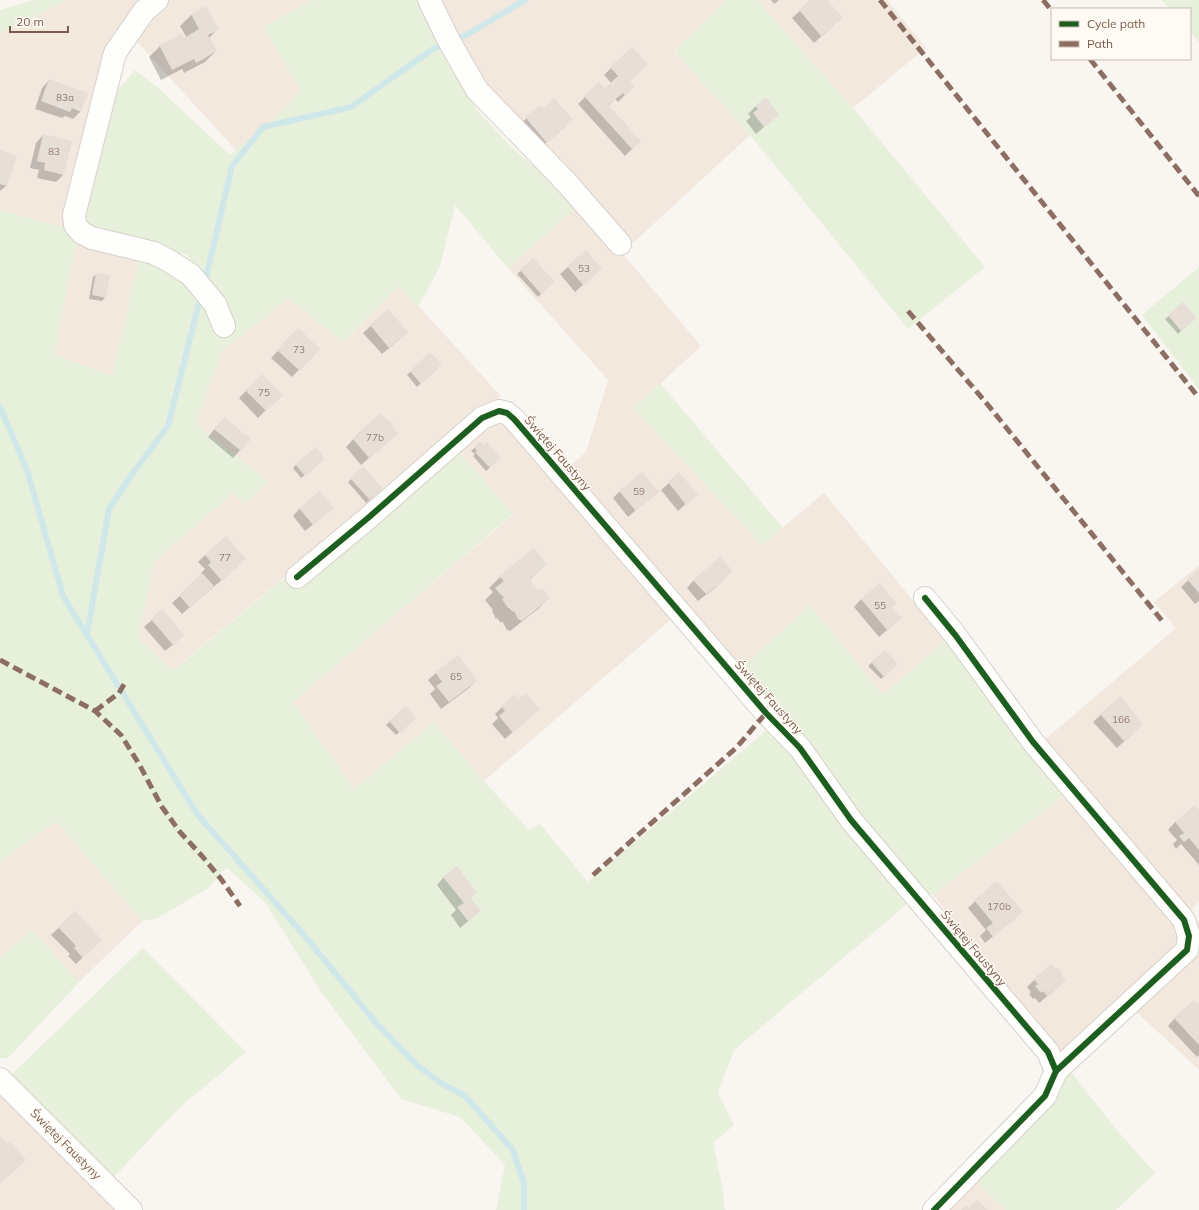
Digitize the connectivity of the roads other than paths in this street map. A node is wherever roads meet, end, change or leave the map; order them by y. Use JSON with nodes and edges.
{"nodes":[{"id":1,"x":157,"y":0,"type":"edge"},
{"id":2,"x":429,"y":0,"type":"edge"},
{"id":3,"x":620,"y":244,"type":"dead end"},
{"id":4,"x":224,"y":326,"type":"dead end"},
{"id":5,"x":297,"y":577,"type":"dead end"},
{"id":6,"x":925,"y":598,"type":"dead end"},
{"id":7,"x":1056,"y":1071,"type":"junction"},
{"id":8,"x":0,"y":1079,"type":"edge"},
{"id":9,"x":131,"y":1210,"type":"edge"},
{"id":10,"x":934,"y":1210,"type":"edge"}],
"edges":[{"from":1,"to":4,"type":"street"},
{"from":2,"to":3,"type":"street"},
{"from":5,"to":7,"type":"street","name":"Świętej Faustyny"},
{"from":6,"to":7,"type":"street"},
{"from":7,"to":10,"type":"street"},
{"from":8,"to":9,"type":"street","name":"Świętej Faustyny"}]}
